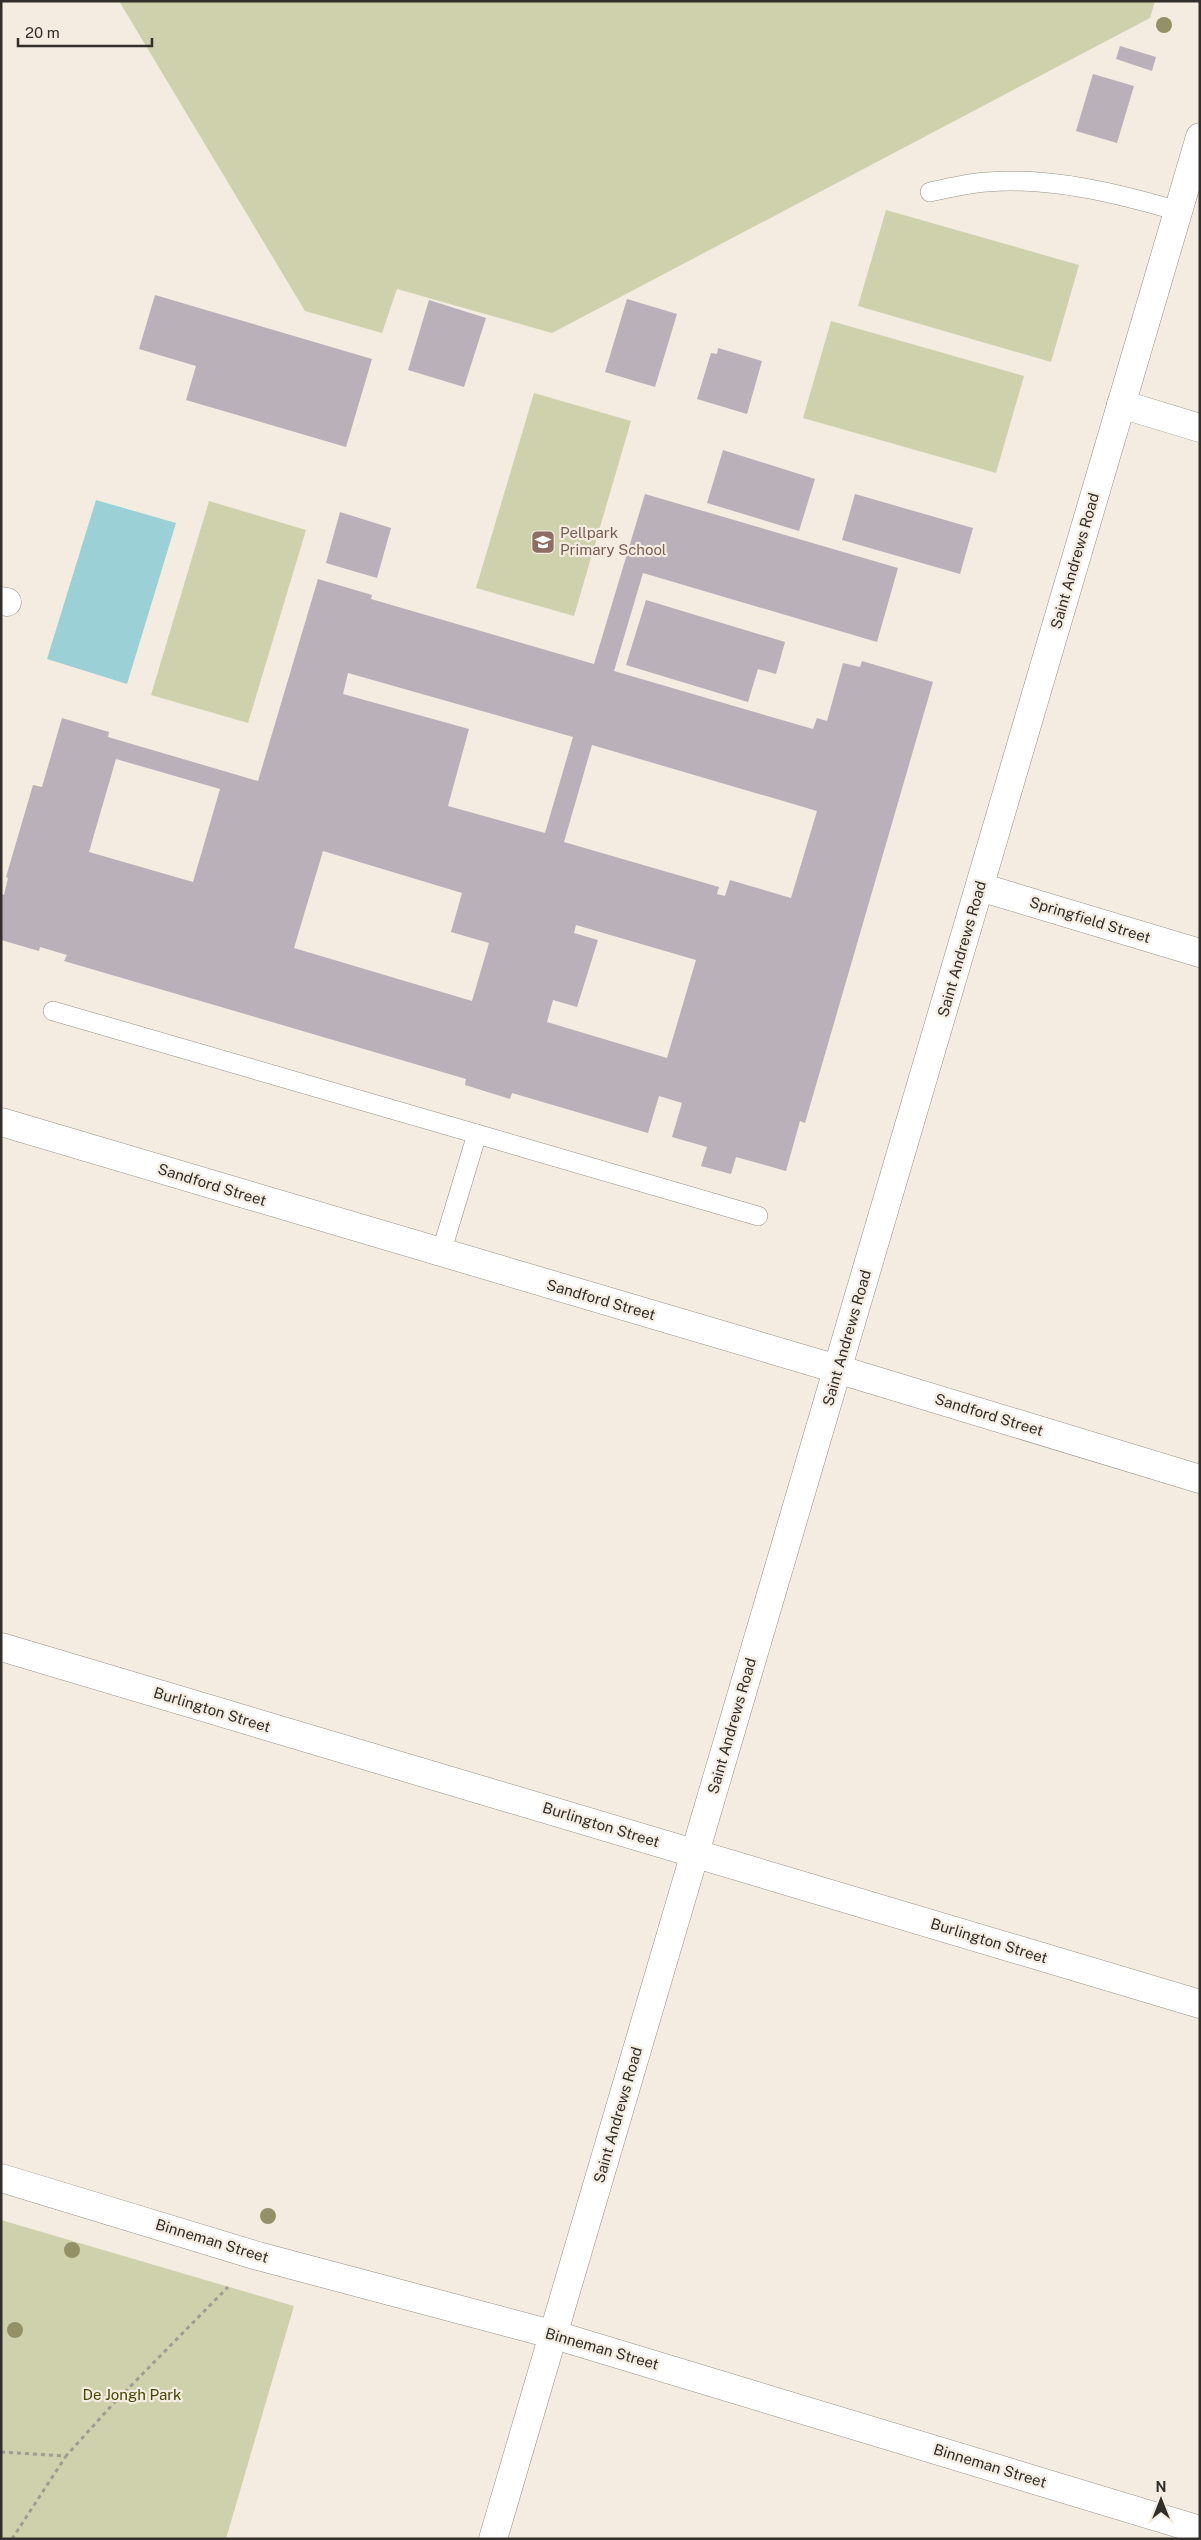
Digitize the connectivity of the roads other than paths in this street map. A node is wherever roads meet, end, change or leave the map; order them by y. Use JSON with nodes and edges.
{"nodes":[{"id":1,"x":1200,"y":137,"type":"edge"},
{"id":2,"x":930,"y":192,"type":"dead end"},
{"id":3,"x":1178,"y":211,"type":"junction"},
{"id":4,"x":1121,"y":404,"type":"junction"},
{"id":5,"x":1200,"y":428,"type":"edge"},
{"id":6,"x":980,"y":887,"type":"junction"},
{"id":7,"x":1200,"y":953,"type":"edge"},
{"id":8,"x":53,"y":1011,"type":"dead end"},
{"id":9,"x":1,"y":1122,"type":"edge"},
{"id":10,"x":477,"y":1134,"type":"junction"},
{"id":11,"x":758,"y":1216,"type":"dead end"},
{"id":12,"x":441,"y":1253,"type":"junction"},
{"id":13,"x":837,"y":1369,"type":"junction"},
{"id":14,"x":1200,"y":1479,"type":"edge"},
{"id":15,"x":1,"y":1647,"type":"edge"},
{"id":16,"x":695,"y":1852,"type":"junction"},
{"id":17,"x":1200,"y":2004,"type":"edge"},
{"id":18,"x":1,"y":2178,"type":"edge"},
{"id":19,"x":555,"y":2335,"type":"junction"},
{"id":20,"x":1200,"y":2530,"type":"edge"},
{"id":21,"x":493,"y":2539,"type":"edge"}],
"edges":[{"from":1,"to":3,"type":"street","name":"Saint Andrews Road"},
{"from":2,"to":3,"type":"lane"},
{"from":3,"to":4,"type":"street","name":"Saint Andrews Road"},
{"from":4,"to":5,"type":"street"},
{"from":4,"to":6,"type":"street","name":"Saint Andrews Road"},
{"from":6,"to":7,"type":"street","name":"Springfield Street"},
{"from":6,"to":13,"type":"street","name":"Saint Andrews Road"},
{"from":8,"to":10,"type":"lane"},
{"from":9,"to":12,"type":"street","name":"Sandford Street"},
{"from":10,"to":11,"type":"lane"},
{"from":10,"to":12,"type":"lane"},
{"from":12,"to":13,"type":"street","name":"Sandford Street"},
{"from":13,"to":14,"type":"street","name":"Sandford Street"},
{"from":13,"to":16,"type":"street","name":"Saint Andrews Road"},
{"from":15,"to":16,"type":"street","name":"Burlington Street"},
{"from":16,"to":17,"type":"street","name":"Burlington Street"},
{"from":16,"to":19,"type":"street","name":"Saint Andrews Road"},
{"from":18,"to":19,"type":"street","name":"Binneman Street"},
{"from":19,"to":20,"type":"street","name":"Binneman Street"},
{"from":19,"to":21,"type":"street","name":"Saint Andrews Road"}]}
